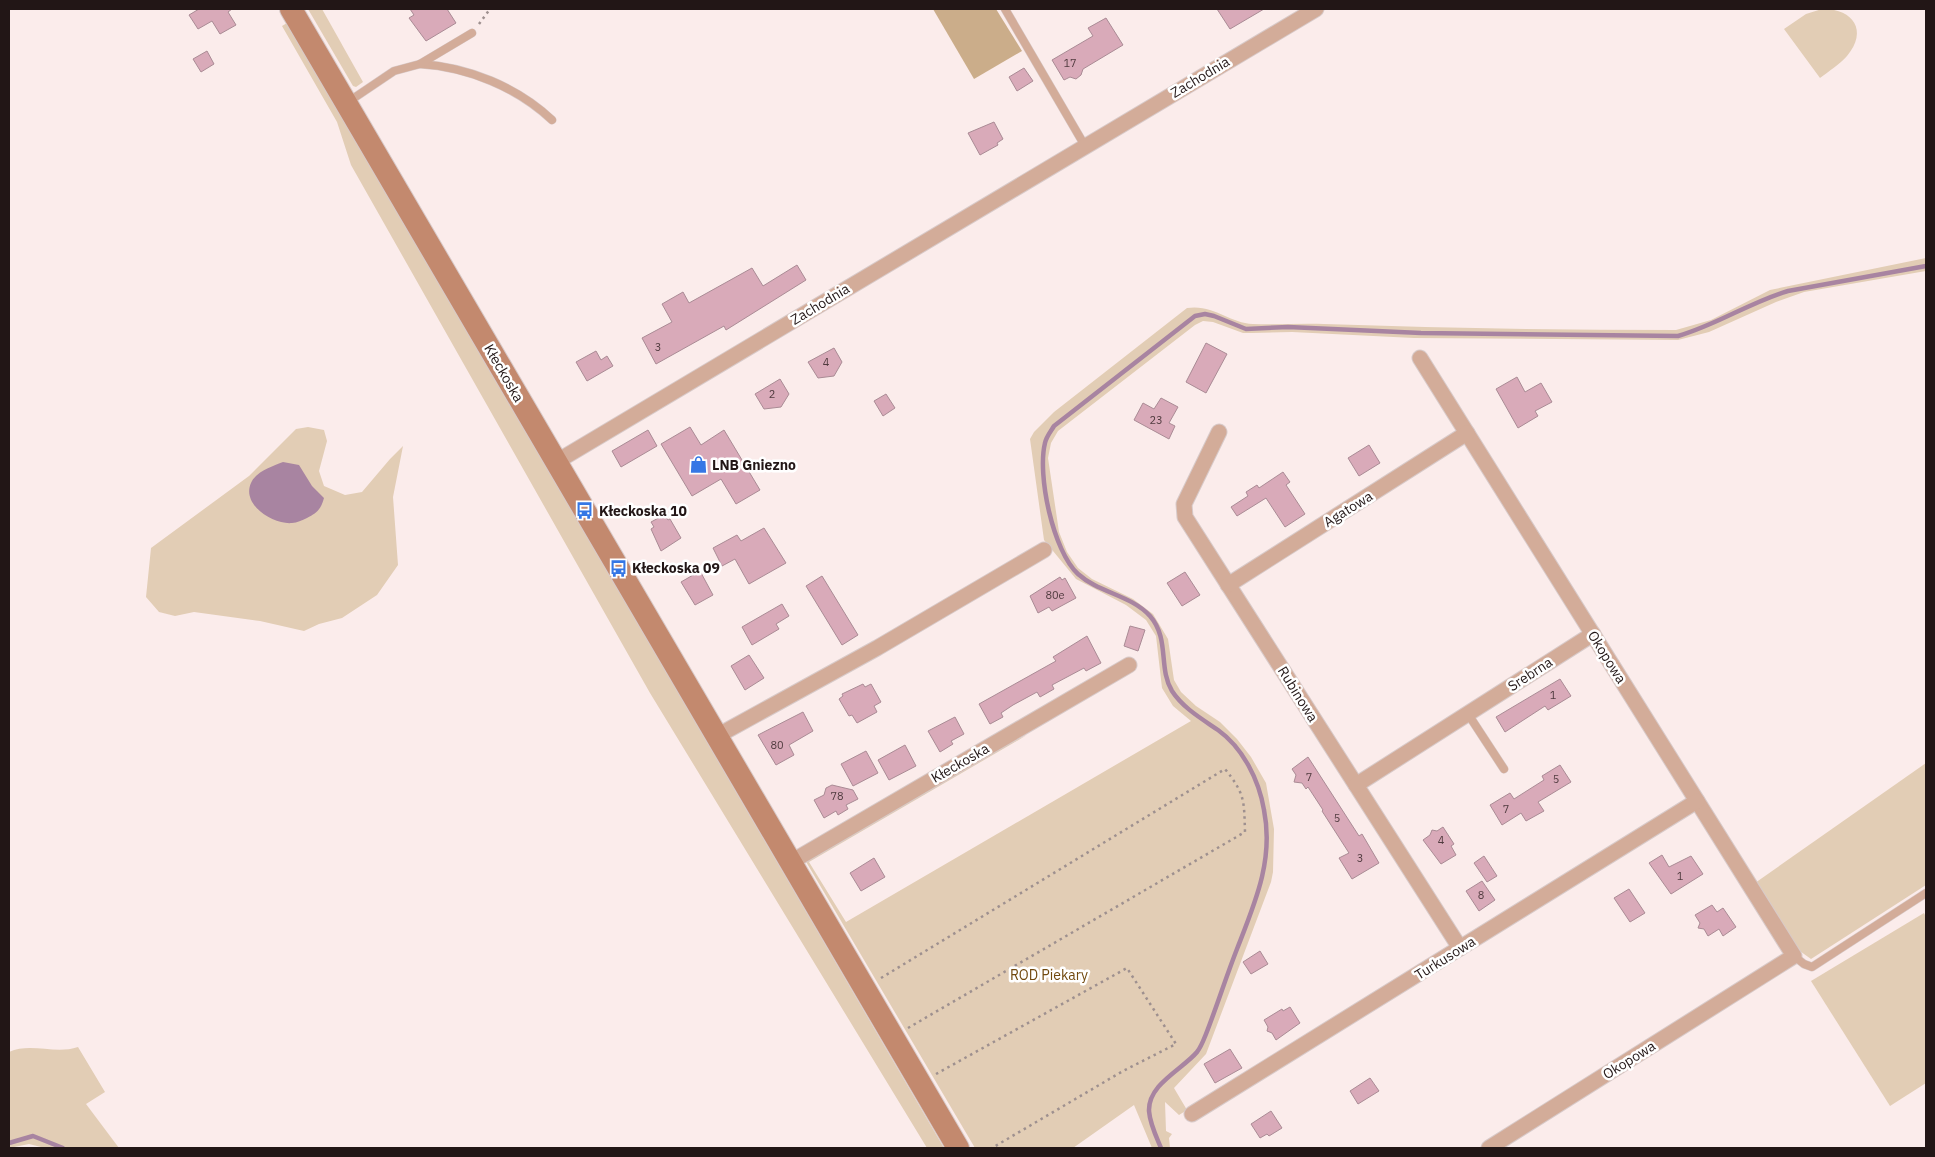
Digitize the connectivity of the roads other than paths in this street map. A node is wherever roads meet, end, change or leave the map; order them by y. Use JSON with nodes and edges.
{"nodes":[{"id":1,"x":291,"y":9,"type":"edge"},
{"id":2,"x":1005,"y":9,"type":"edge"},
{"id":3,"x":1316,"y":9,"type":"edge"},
{"id":4,"x":472,"y":33,"type":"road end"},
{"id":5,"x":420,"y":64,"type":"junction"},
{"id":6,"x":346,"y":103,"type":"junction"},
{"id":7,"x":552,"y":120,"type":"dead end"},
{"id":8,"x":1084,"y":146,"type":"junction"},
{"id":9,"x":1420,"y":358,"type":"dead end"},
{"id":10,"x":1219,"y":432,"type":"dead end"},
{"id":11,"x":1467,"y":432,"type":"junction"},
{"id":12,"x":556,"y":462,"type":"junction"},
{"id":13,"x":1044,"y":550,"type":"dead end"},
{"id":14,"x":1228,"y":584,"type":"junction"},
{"id":15,"x":1593,"y":634,"type":"junction"},
{"id":16,"x":1129,"y":665,"type":"dead end"},
{"id":17,"x":1468,"y":714,"type":"junction"},
{"id":18,"x":717,"y":736,"type":"junction"},
{"id":19,"x":1504,"y":769,"type":"dead end"},
{"id":20,"x":1356,"y":785,"type":"junction"},
{"id":21,"x":1697,"y":801,"type":"junction"},
{"id":22,"x":791,"y":862,"type":"junction"},
{"id":23,"x":1926,"y":893,"type":"edge"},
{"id":24,"x":1460,"y":948,"type":"junction"},
{"id":25,"x":1794,"y":956,"type":"junction"},
{"id":26,"x":1192,"y":1114,"type":"dead end"},
{"id":27,"x":958,"y":1148,"type":"edge"},
{"id":28,"x":1489,"y":1148,"type":"edge"}],
"edges":[{"from":1,"to":6,"type":"main road","name":"Kłeckoska"},
{"from":2,"to":8,"type":"lane"},
{"from":3,"to":8,"type":"street","name":"Zachodnia"},
{"from":4,"to":5,"type":"lane"},
{"from":5,"to":6,"type":"lane"},
{"from":5,"to":7,"type":"lane"},
{"from":6,"to":12,"type":"main road","name":"Kłeckoska"},
{"from":8,"to":12,"type":"street","name":"Zachodnia"},
{"from":9,"to":11,"type":"street","name":"Okopowa"},
{"from":10,"to":14,"type":"street","name":"Rubinowa"},
{"from":11,"to":14,"type":"street","name":"Agatowa"},
{"from":11,"to":15,"type":"street","name":"Okopowa"},
{"from":12,"to":18,"type":"main road","name":"Kłeckoska"},
{"from":13,"to":18,"type":"street"},
{"from":14,"to":20,"type":"street","name":"Rubinowa"},
{"from":15,"to":17,"type":"street","name":"Srebrna"},
{"from":15,"to":21,"type":"street","name":"Okopowa"},
{"from":16,"to":22,"type":"street","name":"Kłeckoska"},
{"from":17,"to":19,"type":"lane"},
{"from":17,"to":20,"type":"street","name":"Srebrna"},
{"from":18,"to":22,"type":"main road","name":"Kłeckoska"},
{"from":20,"to":24,"type":"street","name":"Rubinowa"},
{"from":21,"to":24,"type":"street","name":"Turkusowa"},
{"from":21,"to":25,"type":"street","name":"Okopowa"},
{"from":22,"to":27,"type":"main road","name":"Kłeckoska"},
{"from":23,"to":25,"type":"lane"},
{"from":24,"to":26,"type":"street","name":"Turkusowa"},
{"from":25,"to":28,"type":"street","name":"Okopowa"}]}
